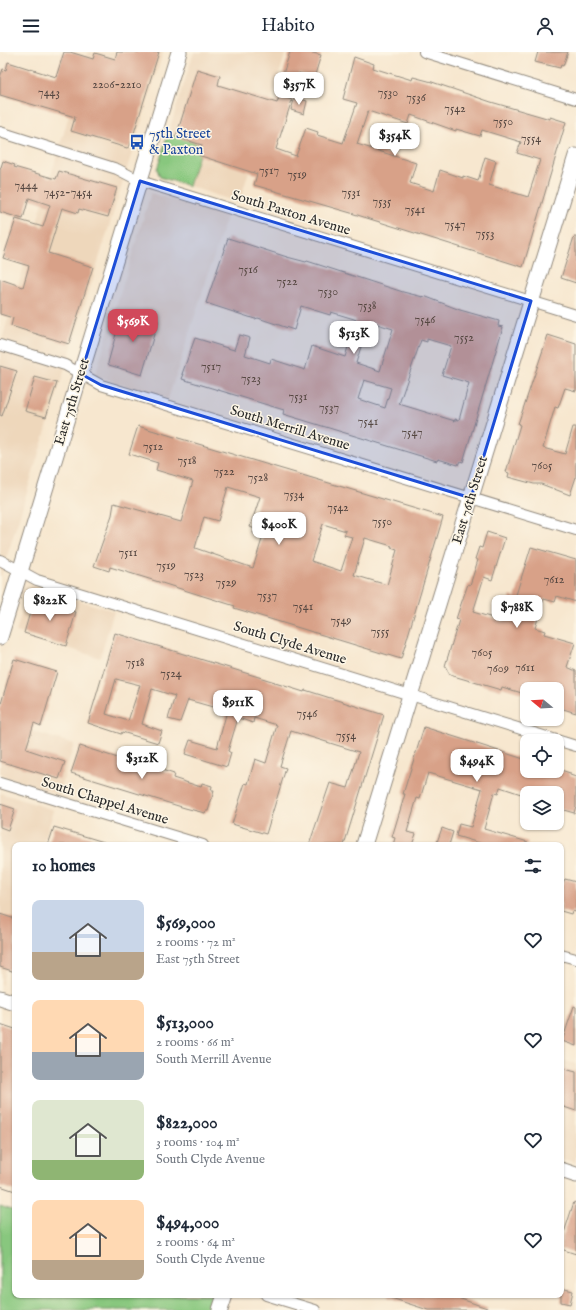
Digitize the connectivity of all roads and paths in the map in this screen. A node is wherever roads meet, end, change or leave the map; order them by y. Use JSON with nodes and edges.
{"nodes":[{"id":1,"x":179,"y":52,"type":"edge"},
{"id":2,"x":424,"y":52,"type":"edge"},
{"id":3,"x":576,"y":99,"type":"edge"},
{"id":4,"x":0,"y":132,"type":"edge"},
{"id":5,"x":576,"y":156,"type":"edge"},
{"id":6,"x":140,"y":180,"type":"junction"},
{"id":7,"x":531,"y":301,"type":"junction"},
{"id":8,"x":576,"y":315,"type":"edge"},
{"id":9,"x":0,"y":345,"type":"edge"},
{"id":10,"x":80,"y":374,"type":"junction"},
{"id":11,"x":471,"y":498,"type":"junction"},
{"id":12,"x":576,"y":530,"type":"edge"},
{"id":13,"x":0,"y":560,"type":"edge"},
{"id":14,"x":20,"y":571,"type":"junction"},
{"id":15,"x":0,"y":637,"type":"edge"},
{"id":16,"x":410,"y":695,"type":"junction"},
{"id":17,"x":576,"y":746,"type":"edge"},
{"id":18,"x":0,"y":783,"type":"edge"},
{"id":19,"x":192,"y":842,"type":"edge"},
{"id":20,"x":365,"y":842,"type":"edge"},
{"id":21,"x":564,"y":956,"type":"edge"},
{"id":22,"x":576,"y":959,"type":"edge"},
{"id":23,"x":0,"y":998,"type":"edge"},
{"id":24,"x":12,"y":1002,"type":"edge"},
{"id":25,"x":564,"y":1171,"type":"edge"},
{"id":26,"x":576,"y":1175,"type":"edge"},
{"id":27,"x":224,"y":1298,"type":"edge"},
{"id":28,"x":276,"y":1298,"type":"edge"},
{"id":29,"x":220,"y":1310,"type":"edge"},
{"id":30,"x":315,"y":1310,"type":"edge"}],
"edges":[{"from":1,"to":6,"type":"street","name":"East 75th Street"},
{"from":2,"to":3,"type":"street"},
{"from":4,"to":6,"type":"street","name":"South Paxton Avenue"},
{"from":5,"to":7,"type":"street","name":"East 76th Street"},
{"from":6,"to":7,"type":"street","name":"South Paxton Avenue"},
{"from":6,"to":10,"type":"street","name":"East 75th Street"},
{"from":7,"to":8,"type":"street","name":"South Paxton Avenue"},
{"from":7,"to":11,"type":"street","name":"East 76th Street"},
{"from":9,"to":10,"type":"street","name":"South Merrill Avenue"},
{"from":10,"to":11,"type":"street","name":"South Merrill Avenue"},
{"from":10,"to":14,"type":"street","name":"East 75th Street"},
{"from":11,"to":12,"type":"street","name":"South Merrill Avenue"},
{"from":11,"to":16,"type":"street","name":"East 76th Street"},
{"from":13,"to":14,"type":"street","name":"South Clyde Avenue"},
{"from":14,"to":15,"type":"street","name":"East 75th Street"},
{"from":14,"to":16,"type":"street","name":"South Clyde Avenue"},
{"from":16,"to":17,"type":"street","name":"South Clyde Avenue"},
{"from":16,"to":20,"type":"street","name":"East 76th Street"},
{"from":18,"to":19,"type":"street","name":"South Chappel Avenue"},
{"from":21,"to":22,"type":"street"},
{"from":23,"to":24,"type":"street"},
{"from":25,"to":26,"type":"street"},
{"from":27,"to":29,"type":"street"},
{"from":28,"to":30,"type":"street"}]}
